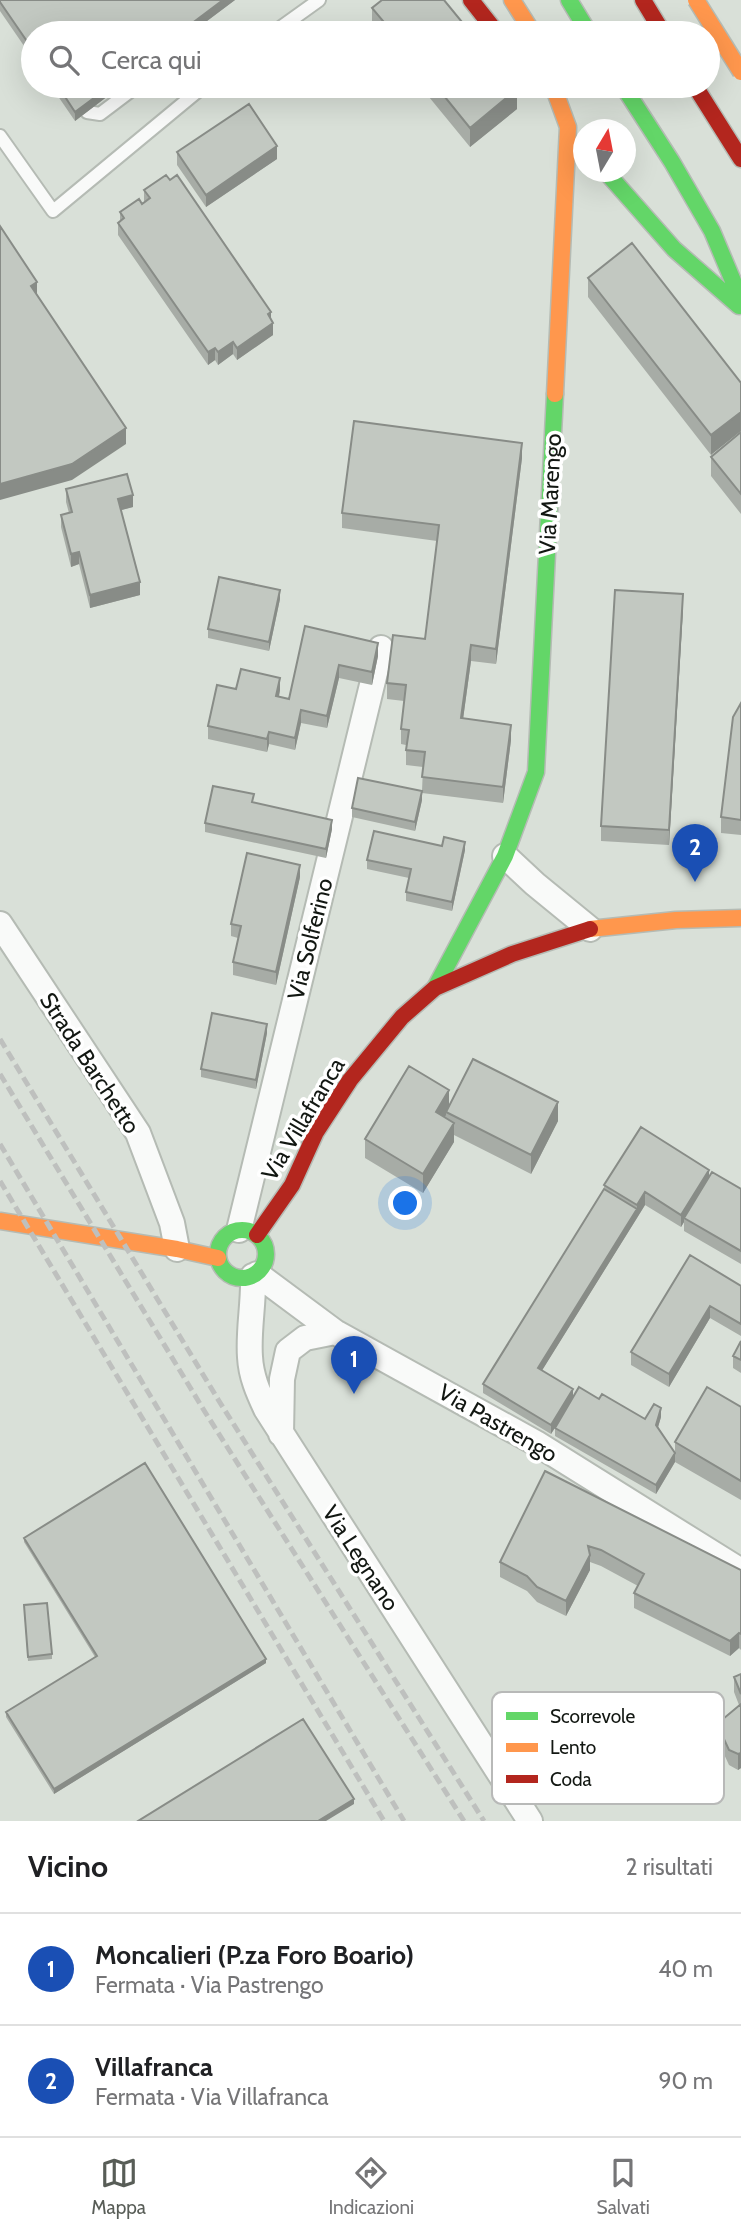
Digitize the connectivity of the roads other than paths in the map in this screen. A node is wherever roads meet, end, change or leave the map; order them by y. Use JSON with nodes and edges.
{"nodes":[{"id":1,"x":319,"y":0,"type":"edge"},
{"id":2,"x":471,"y":0,"type":"edge"},
{"id":3,"x":512,"y":0,"type":"edge"},
{"id":4,"x":569,"y":0,"type":"edge"},
{"id":5,"x":643,"y":0,"type":"edge"},
{"id":6,"x":696,"y":0,"type":"edge"},
{"id":7,"x":290,"y":21,"type":"edge"},
{"id":8,"x":487,"y":21,"type":"edge"},
{"id":9,"x":525,"y":21,"type":"edge"},
{"id":10,"x":582,"y":21,"type":"edge"},
{"id":11,"x":656,"y":21,"type":"edge"},
{"id":12,"x":709,"y":21,"type":"edge"},
{"id":13,"x":720,"y":38,"type":"edge"},
{"id":14,"x":741,"y":72,"type":"edge"},
{"id":15,"x":121,"y":98,"type":"edge"},
{"id":16,"x":190,"y":98,"type":"edge"},
{"id":17,"x":546,"y":98,"type":"edge"},
{"id":18,"x":557,"y":98,"type":"edge"},
{"id":19,"x":631,"y":98,"type":"edge"},
{"id":20,"x":703,"y":98,"type":"edge"},
{"id":21,"x":87,"y":113,"type":"edge"},
{"id":22,"x":568,"y":127,"type":"junction"},
{"id":23,"x":573,"y":133,"type":"edge"},
{"id":24,"x":0,"y":136,"type":"edge"},
{"id":25,"x":741,"y":159,"type":"edge"},
{"id":26,"x":616,"y":182,"type":"edge"},
{"id":27,"x":741,"y":300,"type":"edge"},
{"id":28,"x":741,"y":308,"type":"edge"},
{"id":29,"x":381,"y":648,"type":"dead end"},
{"id":30,"x":505,"y":856,"type":"junction"},
{"id":31,"x":741,"y":918,"type":"edge"},
{"id":32,"x":0,"y":924,"type":"edge"},
{"id":33,"x":590,"y":929,"type":"junction"},
{"id":34,"x":435,"y":988,"type":"junction"},
{"id":35,"x":0,"y":1221,"type":"edge"},
{"id":36,"x":248,"y":1233,"type":"junction"},
{"id":37,"x":177,"y":1249,"type":"junction"},
{"id":38,"x":218,"y":1258,"type":"junction"},
{"id":39,"x":255,"y":1275,"type":"junction"},
{"id":40,"x":335,"y":1332,"type":"junction"},
{"id":41,"x":281,"y":1434,"type":"junction"},
{"id":42,"x":741,"y":1571,"type":"edge"},
{"id":43,"x":492,"y":1762,"type":"edge"},
{"id":44,"x":519,"y":1804,"type":"edge"},
{"id":45,"x":530,"y":1821,"type":"edge"}],
"edges":[{"from":1,"to":7,"type":"lane"},
{"from":2,"to":8,"type":"main road"},
{"from":3,"to":9,"type":"main road"},
{"from":4,"to":10,"type":"main road"},
{"from":5,"to":11,"type":"main road"},
{"from":6,"to":12,"type":"main road","bridge":true},
{"from":13,"to":14,"type":"main road","bridge":true},
{"from":15,"to":21,"type":"lane"},
{"from":16,"to":24,"type":"lane"},
{"from":17,"to":22,"type":"main road"},
{"from":18,"to":22,"type":"main road"},
{"from":19,"to":27,"type":"main road"},
{"from":20,"to":25,"type":"main road"},
{"from":22,"to":23,"type":"main road"},
{"from":22,"to":30,"type":"main road","name":"Via Marengo"},
{"from":26,"to":28,"type":"main road"},
{"from":29,"to":36,"type":"street","name":"Via Solferino"},
{"from":30,"to":33,"type":"street"},
{"from":30,"to":34,"type":"main road","name":"Via Marengo"},
{"from":31,"to":33,"type":"main road","name":"Via Villafranca"},
{"from":32,"to":37,"type":"street","name":"Strada Barchetto"},
{"from":33,"to":34,"type":"main road","name":"Via Villafranca"},
{"from":34,"to":36,"type":"main road","name":"Via Villafranca"},
{"from":35,"to":37,"type":"main road","name":"Via Pastrengo"},
{"from":36,"to":38,"type":"main road"},
{"from":36,"to":39,"type":"main road"},
{"from":37,"to":38,"type":"main road","name":"Via Pastrengo"},
{"from":38,"to":39,"type":"main road","name":"Via Pastrengo"},
{"from":39,"to":40,"type":"street","name":"Via Pastrengo"},
{"from":39,"to":41,"type":"street","name":"Via Legnano"},
{"from":40,"to":41,"type":"street"},
{"from":40,"to":42,"type":"street","name":"Via Pastrengo"},
{"from":41,"to":43,"type":"street","name":"Via Legnano"},
{"from":44,"to":45,"type":"street","name":"Via Legnano"}]}
